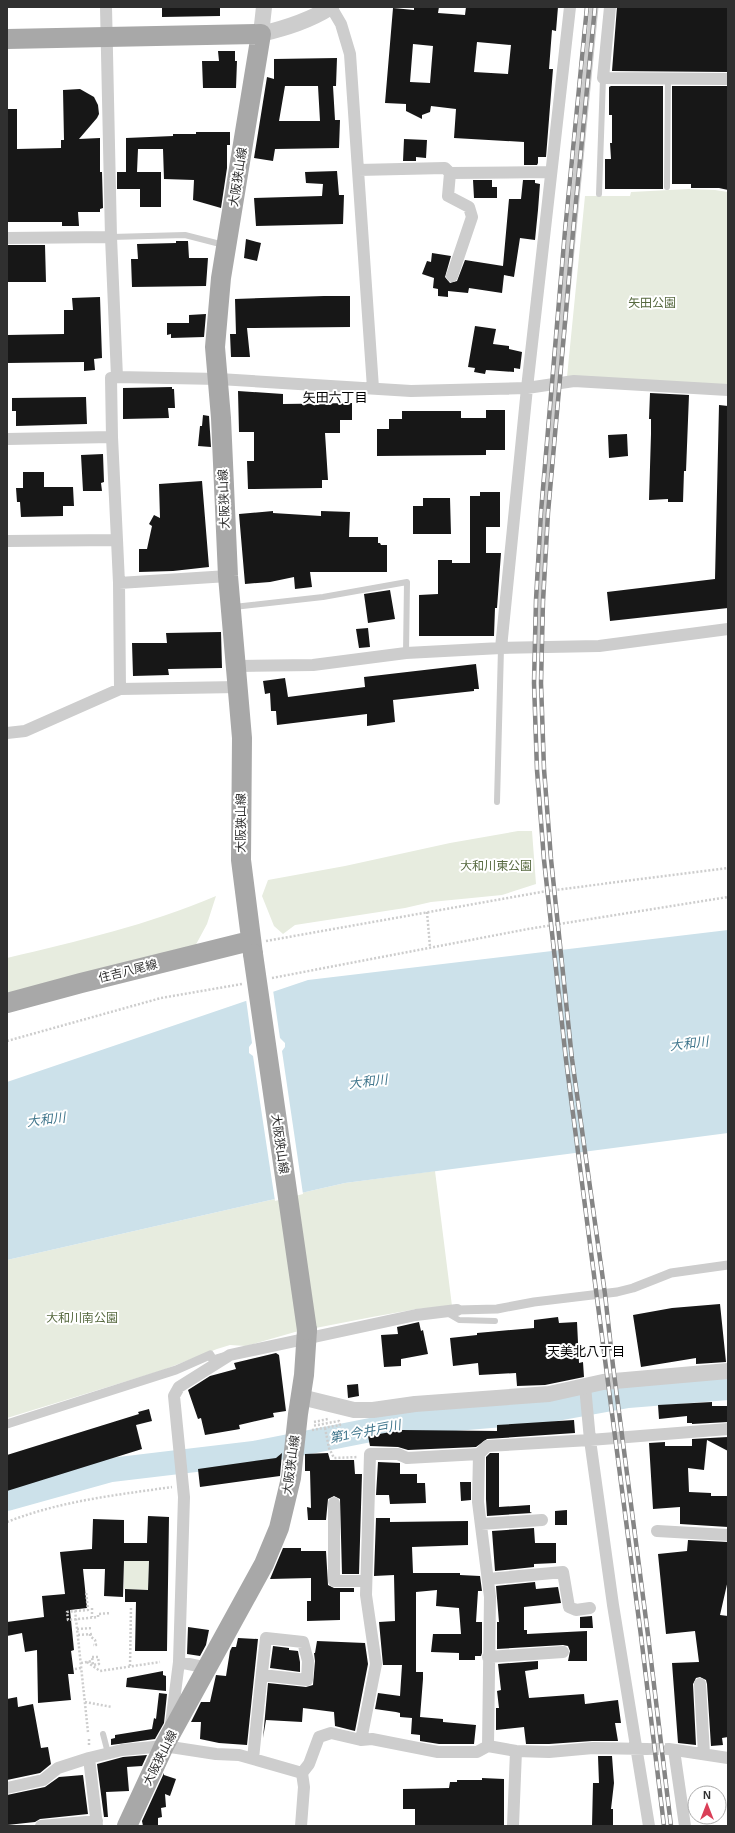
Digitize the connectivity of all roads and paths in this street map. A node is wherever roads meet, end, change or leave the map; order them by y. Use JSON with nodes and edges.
{"nodes":[{"id":1,"x":106,"y":7,"type":"edge"},
{"id":2,"x":264,"y":7,"type":"edge"},
{"id":3,"x":331,"y":7,"type":"edge"},
{"id":4,"x":570,"y":7,"type":"edge"},
{"id":5,"x":594,"y":7,"type":"edge"},
{"id":6,"x":610,"y":7,"type":"edge"},
{"id":7,"x":261,"y":34,"type":"junction"},
{"id":8,"x":106,"y":36,"type":"junction"},
{"id":9,"x":7,"y":39,"type":"edge"},
{"id":10,"x":603,"y":78,"type":"junction"},
{"id":11,"x":668,"y":78,"type":"junction"},
{"id":12,"x":728,"y":79,"type":"edge"},
{"id":13,"x":358,"y":170,"type":"junction"},
{"id":14,"x":552,"y":172,"type":"junction"},
{"id":15,"x":450,"y":173,"type":"junction"},
{"id":16,"x":667,"y":187,"type":"dead end"},
{"id":17,"x":599,"y":194,"type":"dead end"},
{"id":18,"x":111,"y":237,"type":"junction"},
{"id":19,"x":7,"y":238,"type":"edge"},
{"id":20,"x":226,"y":246,"type":"junction"},
{"id":21,"x":452,"y":276,"type":"dead end"},
{"id":22,"x":116,"y":377,"type":"junction"},
{"id":23,"x":219,"y":379,"type":"junction"},
{"id":24,"x":557,"y":383,"type":"junction"},
{"id":25,"x":373,"y":388,"type":"junction"},
{"id":26,"x":527,"y":388,"type":"junction"},
{"id":27,"x":728,"y":390,"type":"edge"},
{"id":28,"x":112,"y":437,"type":"junction"},
{"id":29,"x":7,"y":439,"type":"edge"},
{"id":30,"x":117,"y":540,"type":"junction"},
{"id":31,"x":7,"y":541,"type":"edge"},
{"id":32,"x":228,"y":576,"type":"junction"},
{"id":33,"x":120,"y":582,"type":"junction"},
{"id":34,"x":230,"y":607,"type":"junction"},
{"id":35,"x":728,"y":629,"type":"edge"},
{"id":36,"x":539,"y":639,"type":"dead end"},
{"id":37,"x":501,"y":648,"type":"junction"},
{"id":38,"x":406,"y":653,"type":"junction"},
{"id":39,"x":236,"y":666,"type":"junction"},
{"id":40,"x":238,"y":688,"type":"junction"},
{"id":41,"x":120,"y":690,"type":"junction"},
{"id":42,"x":7,"y":733,"type":"edge"},
{"id":43,"x":497,"y":802,"type":"dead end"},
{"id":44,"x":728,"y":868,"type":"edge"},
{"id":45,"x":728,"y":897,"type":"edge"},
{"id":46,"x":427,"y":912,"type":"junction"},
{"id":47,"x":528,"y":929,"type":"dead end"},
{"id":48,"x":430,"y":947,"type":"dead end"},
{"id":49,"x":252,"y":948,"type":"junction"},
{"id":50,"x":7,"y":1003,"type":"edge"},
{"id":51,"x":728,"y":1265,"type":"edge"},
{"id":52,"x":457,"y":1310,"type":"joint"},
{"id":53,"x":444,"y":1311,"type":"junction"},
{"id":54,"x":495,"y":1321,"type":"dead end"},
{"id":55,"x":307,"y":1335,"type":"junction"},
{"id":56,"x":230,"y":1355,"type":"junction"},
{"id":57,"x":728,"y":1371,"type":"edge"},
{"id":58,"x":585,"y":1391,"type":"junction"},
{"id":59,"x":301,"y":1397,"type":"junction"},
{"id":60,"x":332,"y":1418,"type":"dead end"},
{"id":61,"x":7,"y":1424,"type":"edge"},
{"id":62,"x":301,"y":1428,"type":"junction"},
{"id":63,"x":326,"y":1429,"type":"junction"},
{"id":64,"x":728,"y":1429,"type":"edge"},
{"id":65,"x":590,"y":1440,"type":"junction"},
{"id":66,"x":370,"y":1454,"type":"junction"},
{"id":67,"x":479,"y":1454,"type":"junction"},
{"id":68,"x":182,"y":1485,"type":"junction"},
{"id":69,"x":334,"y":1503,"type":"dead end"},
{"id":70,"x":542,"y":1520,"type":"dead end"},
{"id":71,"x":7,"y":1522,"type":"edge"},
{"id":72,"x":481,"y":1524,"type":"junction"},
{"id":73,"x":657,"y":1531,"type":"dead end"},
{"id":74,"x":728,"y":1536,"type":"edge"},
{"id":75,"x":488,"y":1579,"type":"junction"},
{"id":76,"x":366,"y":1581,"type":"junction"},
{"id":77,"x":86,"y":1591,"type":"dead end"},
{"id":78,"x":131,"y":1607,"type":"dead end"},
{"id":79,"x":92,"y":1608,"type":"dead end"},
{"id":80,"x":590,"y":1608,"type":"dead end"},
{"id":81,"x":76,"y":1611,"type":"junction"},
{"id":82,"x":111,"y":1613,"type":"dead end"},
{"id":83,"x":92,"y":1618,"type":"junction"},
{"id":84,"x":76,"y":1619,"type":"junction"},
{"id":85,"x":93,"y":1628,"type":"dead end"},
{"id":86,"x":77,"y":1629,"type":"junction"},
{"id":87,"x":78,"y":1635,"type":"junction"},
{"id":88,"x":93,"y":1645,"type":"dead end"},
{"id":89,"x":563,"y":1652,"type":"dead end"},
{"id":90,"x":488,"y":1657,"type":"junction"},
{"id":91,"x":92,"y":1661,"type":"junction"},
{"id":92,"x":87,"y":1662,"type":"junction"},
{"id":93,"x":160,"y":1662,"type":"dead end"},
{"id":94,"x":179,"y":1662,"type":"junction"},
{"id":95,"x":81,"y":1663,"type":"junction"},
{"id":96,"x":99,"y":1664,"type":"junction"},
{"id":97,"x":130,"y":1667,"type":"junction"},
{"id":98,"x":81,"y":1668,"type":"junction"},
{"id":99,"x":208,"y":1668,"type":"junction"},
{"id":100,"x":75,"y":1669,"type":"dead end"},
{"id":101,"x":100,"y":1671,"type":"junction"},
{"id":102,"x":262,"y":1674,"type":"junction"},
{"id":103,"x":700,"y":1684,"type":"dead end"},
{"id":104,"x":85,"y":1702,"type":"junction"},
{"id":105,"x":112,"y":1707,"type":"dead end"},
{"id":106,"x":88,"y":1732,"type":"dead end"},
{"id":107,"x":103,"y":1734,"type":"dead end"},
{"id":108,"x":361,"y":1740,"type":"junction"},
{"id":109,"x":167,"y":1742,"type":"junction"},
{"id":110,"x":488,"y":1746,"type":"junction"},
{"id":111,"x":642,"y":1749,"type":"junction"},
{"id":112,"x":516,"y":1751,"type":"junction"},
{"id":113,"x":108,"y":1753,"type":"junction"},
{"id":114,"x":704,"y":1754,"type":"junction"},
{"id":115,"x":89,"y":1758,"type":"junction"},
{"id":116,"x":728,"y":1758,"type":"edge"},
{"id":117,"x":253,"y":1759,"type":"junction"},
{"id":118,"x":302,"y":1773,"type":"junction"},
{"id":119,"x":7,"y":1788,"type":"edge"},
{"id":120,"x":97,"y":1823,"type":"edge"},
{"id":121,"x":41,"y":1826,"type":"edge"},
{"id":122,"x":127,"y":1826,"type":"edge"},
{"id":123,"x":301,"y":1826,"type":"edge"},
{"id":124,"x":513,"y":1826,"type":"edge"},
{"id":125,"x":649,"y":1826,"type":"edge"},
{"id":126,"x":685,"y":1826,"type":"edge"}],
"edges":[{"from":1,"to":8,"type":"street"},
{"from":2,"to":7,"type":"street"},
{"from":3,"to":7,"type":"street"},
{"from":3,"to":13,"type":"street"},
{"from":4,"to":14,"type":"street"},
{"from":5,"to":24,"type":"street"},
{"from":6,"to":10,"type":"street"},
{"from":7,"to":8,"type":"main road"},
{"from":7,"to":20,"type":"main road","name":"大阪狭山線"},
{"from":8,"to":9,"type":"main road"},
{"from":8,"to":18,"type":"street"},
{"from":10,"to":11,"type":"street"},
{"from":10,"to":17,"type":"lane"},
{"from":11,"to":12,"type":"street"},
{"from":11,"to":16,"type":"lane"},
{"from":13,"to":15,"type":"street"},
{"from":13,"to":25,"type":"street"},
{"from":14,"to":15,"type":"street"},
{"from":14,"to":26,"type":"street"},
{"from":15,"to":21,"type":"street"},
{"from":18,"to":19,"type":"street"},
{"from":18,"to":20,"type":"lane"},
{"from":18,"to":22,"type":"street"},
{"from":20,"to":23,"type":"main road","name":"大阪狭山線"},
{"from":22,"to":23,"type":"street"},
{"from":22,"to":28,"type":"street"},
{"from":23,"to":25,"type":"street"},
{"from":23,"to":32,"type":"main road","name":"大阪狭山線"},
{"from":24,"to":26,"type":"street"},
{"from":24,"to":27,"type":"street"},
{"from":24,"to":36,"type":"street"},
{"from":25,"to":26,"type":"street"},
{"from":26,"to":37,"type":"street"},
{"from":28,"to":29,"type":"street"},
{"from":28,"to":30,"type":"street"},
{"from":30,"to":31,"type":"street"},
{"from":30,"to":33,"type":"street"},
{"from":32,"to":33,"type":"street"},
{"from":32,"to":34,"type":"main road","name":"大阪狭山線"},
{"from":33,"to":41,"type":"street"},
{"from":34,"to":38,"type":"lane"},
{"from":34,"to":39,"type":"main road","name":"大阪狭山線"},
{"from":35,"to":37,"type":"street"},
{"from":37,"to":38,"type":"street"},
{"from":37,"to":43,"type":"lane"},
{"from":38,"to":39,"type":"street"},
{"from":39,"to":40,"type":"main road","name":"大阪狭山線"},
{"from":40,"to":41,"type":"street"},
{"from":40,"to":49,"type":"main road","name":"大阪狭山線"},
{"from":41,"to":42,"type":"street"},
{"from":44,"to":46,"type":"path"},
{"from":45,"to":47,"type":"path"},
{"from":46,"to":48,"type":"path"},
{"from":46,"to":49,"type":"path"},
{"from":49,"to":50,"type":"main road","name":"住吉八尾線"},
{"from":49,"to":55,"type":"main road","name":"大阪狭山線","bridge":true},
{"from":51,"to":52,"type":"street"},
{"from":52,"to":53,"type":"street"},
{"from":53,"to":54,"type":"lane"},
{"from":53,"to":55,"type":"street"},
{"from":55,"to":56,"type":"street"},
{"from":55,"to":59,"type":"main road","name":"大阪狭山線"},
{"from":56,"to":61,"type":"street"},
{"from":56,"to":68,"type":"street"},
{"from":57,"to":58,"type":"street"},
{"from":58,"to":59,"type":"street"},
{"from":58,"to":65,"type":"street"},
{"from":59,"to":62,"type":"main road","name":"大阪狭山線"},
{"from":60,"to":63,"type":"path"},
{"from":62,"to":63,"type":"path"},
{"from":62,"to":99,"type":"main road","name":"大阪狭山線"},
{"from":63,"to":66,"type":"path"},
{"from":64,"to":65,"type":"street"},
{"from":65,"to":67,"type":"street"},
{"from":65,"to":111,"type":"street"},
{"from":66,"to":67,"type":"street"},
{"from":66,"to":76,"type":"street"},
{"from":67,"to":72,"type":"street"},
{"from":68,"to":71,"type":"path"},
{"from":68,"to":94,"type":"street"},
{"from":69,"to":76,"type":"street"},
{"from":70,"to":72,"type":"street"},
{"from":72,"to":75,"type":"street"},
{"from":73,"to":74,"type":"street"},
{"from":75,"to":80,"type":"street"},
{"from":75,"to":90,"type":"street"},
{"from":76,"to":108,"type":"street"},
{"from":77,"to":81,"type":"path"},
{"from":78,"to":97,"type":"path"},
{"from":79,"to":83,"type":"path"},
{"from":81,"to":84,"type":"path"},
{"from":81,"to":84,"type":"path"},
{"from":82,"to":83,"type":"path"},
{"from":83,"to":84,"type":"path"},
{"from":84,"to":86,"type":"path"},
{"from":85,"to":86,"type":"path"},
{"from":86,"to":87,"type":"path"},
{"from":87,"to":88,"type":"path"},
{"from":87,"to":95,"type":"path"},
{"from":89,"to":90,"type":"street"},
{"from":90,"to":110,"type":"street"},
{"from":91,"to":92,"type":"path"},
{"from":91,"to":96,"type":"path"},
{"from":91,"to":96,"type":"path"},
{"from":92,"to":95,"type":"path"},
{"from":92,"to":101,"type":"path"},
{"from":93,"to":97,"type":"path"},
{"from":94,"to":99,"type":"street"},
{"from":94,"to":109,"type":"street"},
{"from":95,"to":98,"type":"path"},
{"from":96,"to":101,"type":"path"},
{"from":97,"to":101,"type":"path"},
{"from":98,"to":100,"type":"path"},
{"from":98,"to":104,"type":"path"},
{"from":99,"to":109,"type":"main road","name":"大阪狭山線"},
{"from":102,"to":102,"type":"street"},
{"from":102,"to":117,"type":"street"},
{"from":103,"to":114,"type":"street"},
{"from":104,"to":105,"type":"path"},
{"from":104,"to":106,"type":"path"},
{"from":107,"to":113,"type":"lane"},
{"from":108,"to":110,"type":"street"},
{"from":108,"to":118,"type":"street"},
{"from":109,"to":113,"type":"street"},
{"from":109,"to":117,"type":"street"},
{"from":109,"to":122,"type":"main road","name":"大阪狭山線"},
{"from":110,"to":112,"type":"street"},
{"from":111,"to":112,"type":"street"},
{"from":111,"to":125,"type":"street"},
{"from":112,"to":124,"type":"street"},
{"from":113,"to":115,"type":"street"},
{"from":114,"to":116,"type":"street"},
{"from":114,"to":126,"type":"street"},
{"from":115,"to":119,"type":"street"},
{"from":115,"to":120,"type":"street"},
{"from":117,"to":118,"type":"street"},
{"from":118,"to":123,"type":"street"},
{"from":120,"to":121,"type":"street"}]}
